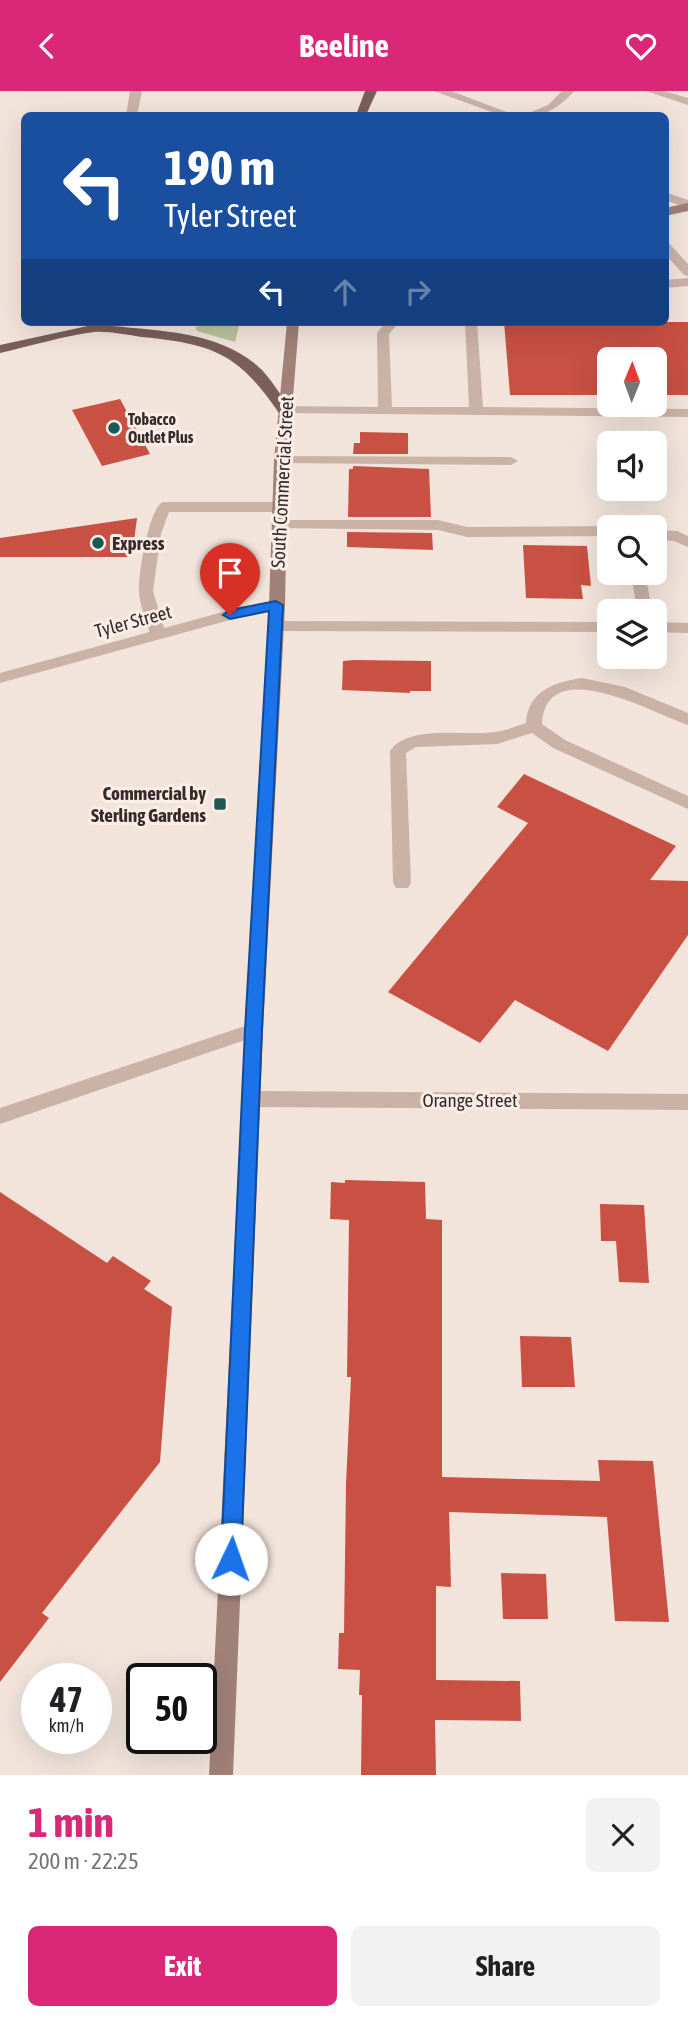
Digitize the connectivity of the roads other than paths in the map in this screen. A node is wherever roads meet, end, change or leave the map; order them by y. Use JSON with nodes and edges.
{"nodes":[{"id":1,"x":135,"y":91,"type":"edge"},
{"id":2,"x":371,"y":91,"type":"edge"},
{"id":3,"x":440,"y":91,"type":"edge"},
{"id":4,"x":568,"y":91,"type":"edge"},
{"id":5,"x":652,"y":91,"type":"edge"},
{"id":6,"x":688,"y":102,"type":"edge"},
{"id":7,"x":132,"y":112,"type":"edge"},
{"id":8,"x":362,"y":112,"type":"edge"},
{"id":9,"x":500,"y":112,"type":"edge"},
{"id":10,"x":538,"y":112,"type":"edge"},
{"id":11,"x":669,"y":198,"type":"edge"},
{"id":12,"x":688,"y":205,"type":"edge"},
{"id":13,"x":669,"y":211,"type":"edge"},
{"id":14,"x":669,"y":251,"type":"edge"},
{"id":15,"x":688,"y":272,"type":"edge"},
{"id":16,"x":688,"y":282,"type":"edge"},
{"id":17,"x":669,"y":284,"type":"edge"},
{"id":18,"x":92,"y":326,"type":"edge"},
{"id":19,"x":103,"y":326,"type":"edge"},
{"id":20,"x":293,"y":326,"type":"edge"},
{"id":21,"x":389,"y":326,"type":"edge"},
{"id":22,"x":471,"y":326,"type":"edge"},
{"id":23,"x":0,"y":349,"type":"edge"},
{"id":24,"x":284,"y":410,"type":"junction"},
{"id":25,"x":385,"y":411,"type":"junction"},
{"id":26,"x":476,"y":412,"type":"junction"},
{"id":27,"x":688,"y":413,"type":"edge"},
{"id":28,"x":281,"y":460,"type":"junction"},
{"id":29,"x":511,"y":461,"type":"dead end"},
{"id":30,"x":279,"y":516,"type":"junction"},
{"id":31,"x":597,"y":531,"type":"edge"},
{"id":32,"x":667,"y":536,"type":"edge"},
{"id":33,"x":688,"y":542,"type":"edge"},
{"id":34,"x":276,"y":605,"type":"junction"},
{"id":35,"x":275,"y":626,"type":"junction"},
{"id":36,"x":597,"y":628,"type":"edge"},
{"id":37,"x":667,"y":628,"type":"edge"},
{"id":38,"x":688,"y":628,"type":"edge"},
{"id":39,"x":158,"y":635,"type":"junction"},
{"id":40,"x":0,"y":678,"type":"edge"},
{"id":41,"x":688,"y":719,"type":"edge"},
{"id":42,"x":534,"y":726,"type":"junction"},
{"id":43,"x":688,"y":803,"type":"edge"},
{"id":44,"x":402,"y":883,"type":"dead end"},
{"id":45,"x":254,"y":1030,"type":"junction"},
{"id":46,"x":252,"y":1099,"type":"junction"},
{"id":47,"x":688,"y":1102,"type":"edge"},
{"id":48,"x":0,"y":1116,"type":"edge"},
{"id":49,"x":221,"y":1775,"type":"edge"}],
"edges":[{"from":1,"to":7,"type":"street"},
{"from":2,"to":8,"type":"main road"},
{"from":3,"to":9,"type":"street"},
{"from":4,"to":10,"type":"street"},
{"from":5,"to":6,"type":"street"},
{"from":11,"to":12,"type":"street"},
{"from":12,"to":13,"type":"main road"},
{"from":14,"to":15,"type":"street"},
{"from":16,"to":17,"type":"street"},
{"from":18,"to":23,"type":"main road"},
{"from":19,"to":24,"type":"main road"},
{"from":20,"to":24,"type":"main road","name":"South Commercial Street"},
{"from":21,"to":25,"type":"street"},
{"from":22,"to":26,"type":"street"},
{"from":24,"to":25,"type":"street"},
{"from":24,"to":28,"type":"main road","name":"South Commercial Street"},
{"from":25,"to":26,"type":"street"},
{"from":26,"to":27,"type":"street"},
{"from":28,"to":29,"type":"street"},
{"from":28,"to":30,"type":"main road","name":"South Commercial Street"},
{"from":30,"to":31,"type":"street"},
{"from":30,"to":34,"type":"main road","name":"South Commercial Street"},
{"from":30,"to":39,"type":"street"},
{"from":32,"to":33,"type":"street"},
{"from":34,"to":35,"type":"main road","name":"South Commercial Street"},
{"from":34,"to":39,"type":"street","name":"Tyler Street"},
{"from":35,"to":36,"type":"street"},
{"from":35,"to":45,"type":"main road","name":"South Commercial Street"},
{"from":37,"to":38,"type":"street"},
{"from":39,"to":40,"type":"street","name":"Tyler Street"},
{"from":41,"to":42,"type":"street"},
{"from":42,"to":43,"type":"street"},
{"from":42,"to":44,"type":"street"},
{"from":45,"to":46,"type":"main road","name":"South Commercial Street"},
{"from":45,"to":48,"type":"street"},
{"from":46,"to":47,"type":"street","name":"Orange Street"},
{"from":46,"to":49,"type":"main road","name":"South Commercial Street"}]}
